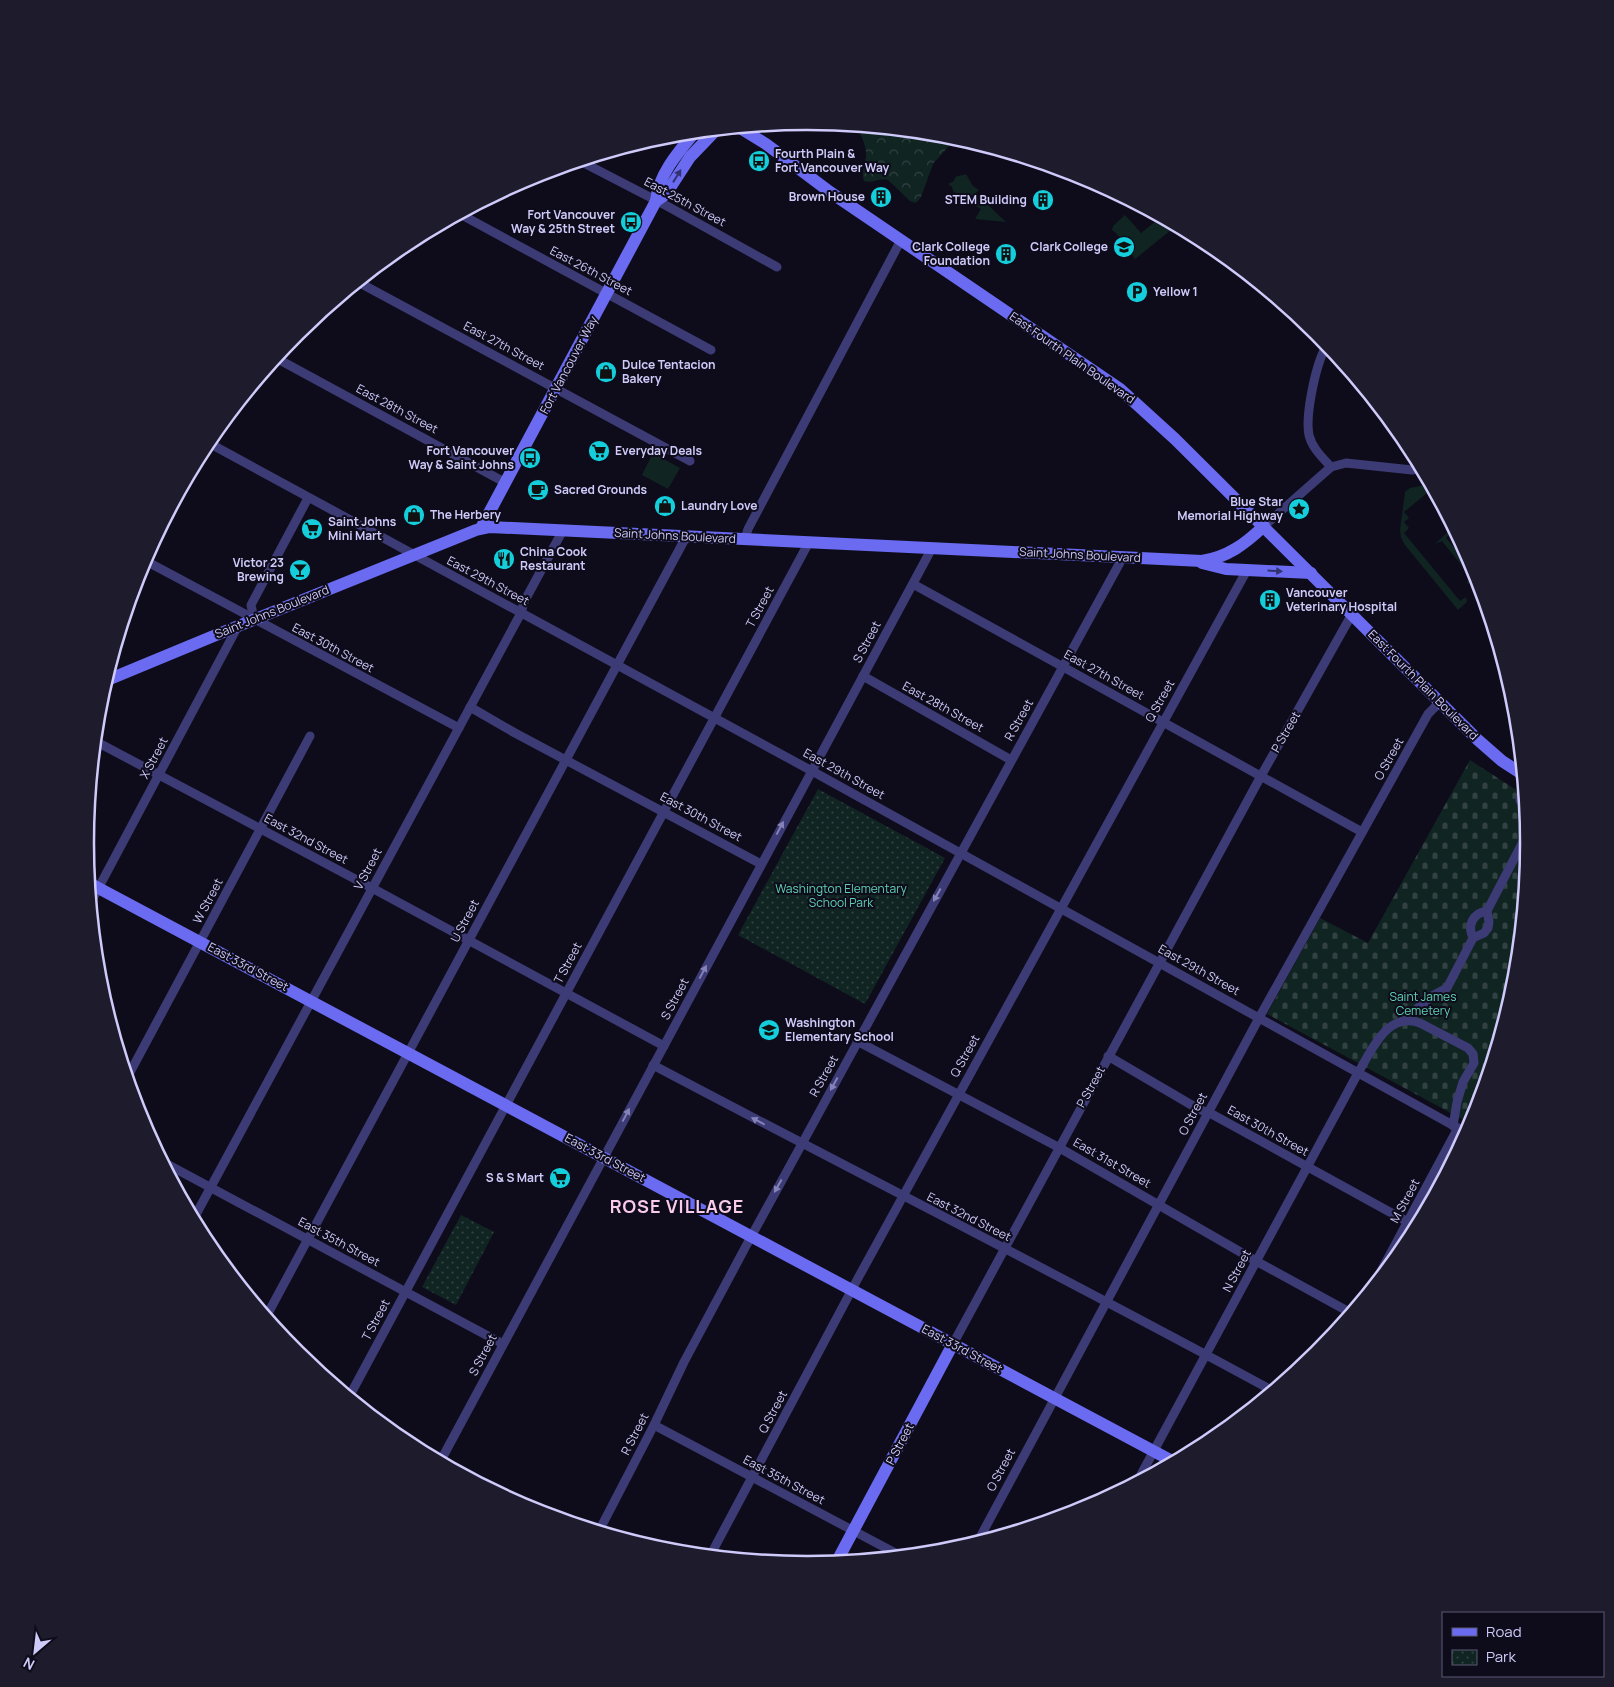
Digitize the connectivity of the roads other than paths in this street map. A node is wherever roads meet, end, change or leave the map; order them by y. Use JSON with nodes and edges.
{"nodes":[{"id":1,"x":747,"y":133,"type":"edge"},
{"id":2,"x":709,"y":137,"type":"edge"},
{"id":3,"x":688,"y":141,"type":"edge"},
{"id":4,"x":588,"y":165,"type":"edge"},
{"id":5,"x":656,"y":201,"type":"junction"},
{"id":6,"x":466,"y":217,"type":"edge"},
{"id":7,"x":901,"y":240,"type":"junction"},
{"id":8,"x":777,"y":267,"type":"dead end"},
{"id":9,"x":364,"y":285,"type":"edge"},
{"id":10,"x":607,"y":293,"type":"junction"},
{"id":11,"x":711,"y":350,"type":"dead end"},
{"id":12,"x":1323,"y":352,"type":"edge"},
{"id":13,"x":282,"y":361,"type":"edge"},
{"id":14,"x":556,"y":389,"type":"junction"},
{"id":15,"x":215,"y":446,"type":"edge"},
{"id":16,"x":690,"y":461,"type":"dead end"},
{"id":17,"x":1331,"y":467,"type":"junction"},
{"id":18,"x":1414,"y":470,"type":"edge"},
{"id":19,"x":506,"y":482,"type":"junction"},
{"id":20,"x":308,"y":498,"type":"junction"},
{"id":21,"x":1264,"y":526,"type":"junction"},
{"id":22,"x":481,"y":528,"type":"junction"},
{"id":23,"x":563,"y":530,"type":"junction"},
{"id":24,"x":686,"y":537,"type":"junction"},
{"id":25,"x":745,"y":539,"type":"junction"},
{"id":26,"x":809,"y":542,"type":"junction"},
{"id":27,"x":932,"y":548,"type":"junction"},
{"id":28,"x":414,"y":555,"type":"junction"},
{"id":29,"x":1123,"y":557,"type":"junction"},
{"id":30,"x":1192,"y":561,"type":"junction"},
{"id":31,"x":151,"y":564,"type":"edge"},
{"id":32,"x":1247,"y":570,"type":"junction"},
{"id":33,"x":1311,"y":573,"type":"junction"},
{"id":34,"x":913,"y":584,"type":"junction"},
{"id":35,"x":521,"y":613,"type":"junction"},
{"id":36,"x":1352,"y":614,"type":"junction"},
{"id":37,"x":254,"y":620,"type":"junction"},
{"id":38,"x":238,"y":626,"type":"junction"},
{"id":39,"x":617,"y":665,"type":"junction"},
{"id":40,"x":1062,"y":667,"type":"junction"},
{"id":41,"x":862,"y":676,"type":"junction"},
{"id":42,"x":113,"y":679,"type":"edge"},
{"id":43,"x":1440,"y":702,"type":"junction"},
{"id":44,"x":470,"y":707,"type":"junction"},
{"id":45,"x":714,"y":718,"type":"junction"},
{"id":46,"x":1163,"y":722,"type":"junction"},
{"id":47,"x":459,"y":728,"type":"junction"},
{"id":48,"x":310,"y":736,"type":"dead end"},
{"id":49,"x":101,"y":744,"type":"edge"},
{"id":50,"x":566,"y":760,"type":"junction"},
{"id":51,"x":1011,"y":760,"type":"junction"},
{"id":52,"x":812,"y":770,"type":"junction"},
{"id":53,"x":1516,"y":770,"type":"edge"},
{"id":54,"x":159,"y":775,"type":"junction"},
{"id":55,"x":1261,"y":776,"type":"junction"},
{"id":56,"x":664,"y":812,"type":"junction"},
{"id":57,"x":260,"y":830,"type":"junction"},
{"id":58,"x":1362,"y":832,"type":"junction"},
{"id":59,"x":1520,"y":848,"type":"edge"},
{"id":60,"x":960,"y":853,"type":"junction"},
{"id":61,"x":761,"y":864,"type":"junction"},
{"id":62,"x":95,"y":884,"type":"edge"},
{"id":63,"x":95,"y":885,"type":"edge"},
{"id":64,"x":372,"y":888,"type":"junction"},
{"id":65,"x":1061,"y":908,"type":"junction"},
{"id":66,"x":1487,"y":911,"type":"junction"},
{"id":67,"x":1473,"y":938,"type":"junction"},
{"id":68,"x":468,"y":941,"type":"junction"},
{"id":69,"x":200,"y":942,"type":"junction"},
{"id":70,"x":1159,"y":963,"type":"junction"},
{"id":71,"x":566,"y":993,"type":"junction"},
{"id":72,"x":311,"y":1001,"type":"junction"},
{"id":73,"x":1259,"y":1018,"type":"junction"},
{"id":74,"x":1404,"y":1020,"type":"junction"},
{"id":75,"x":857,"y":1041,"type":"junction"},
{"id":76,"x":664,"y":1046,"type":"junction"},
{"id":77,"x":408,"y":1053,"type":"junction"},
{"id":78,"x":1108,"y":1056,"type":"junction"},
{"id":79,"x":653,"y":1065,"type":"junction"},
{"id":80,"x":131,"y":1070,"type":"edge"},
{"id":81,"x":1358,"y":1073,"type":"junction"},
{"id":82,"x":958,"y":1094,"type":"junction"},
{"id":83,"x":506,"y":1105,"type":"junction"},
{"id":84,"x":1208,"y":1112,"type":"junction"},
{"id":85,"x":1456,"y":1127,"type":"junction"},
{"id":86,"x":1460,"y":1129,"type":"edge"},
{"id":87,"x":801,"y":1144,"type":"junction"},
{"id":88,"x":1058,"y":1147,"type":"junction"},
{"id":89,"x":603,"y":1158,"type":"junction"},
{"id":90,"x":171,"y":1166,"type":"edge"},
{"id":91,"x":1308,"y":1167,"type":"junction"},
{"id":92,"x":211,"y":1187,"type":"junction"},
{"id":93,"x":903,"y":1196,"type":"junction"},
{"id":94,"x":1159,"y":1204,"type":"junction"},
{"id":95,"x":197,"y":1213,"type":"edge"},
{"id":96,"x":1408,"y":1222,"type":"junction"},
{"id":97,"x":751,"y":1236,"type":"junction"},
{"id":98,"x":307,"y":1240,"type":"junction"},
{"id":99,"x":1004,"y":1249,"type":"junction"},
{"id":100,"x":1394,"y":1249,"type":"edge"},
{"id":101,"x":1256,"y":1261,"type":"junction"},
{"id":102,"x":851,"y":1290,"type":"junction"},
{"id":103,"x":405,"y":1292,"type":"junction"},
{"id":104,"x":1106,"y":1302,"type":"junction"},
{"id":105,"x":1346,"y":1310,"type":"edge"},
{"id":106,"x":269,"y":1312,"type":"edge"},
{"id":107,"x":503,"y":1344,"type":"junction"},
{"id":108,"x":953,"y":1344,"type":"junction"},
{"id":109,"x":1206,"y":1354,"type":"junction"},
{"id":110,"x":1267,"y":1388,"type":"edge"},
{"id":111,"x":352,"y":1392,"type":"edge"},
{"id":112,"x":1054,"y":1398,"type":"junction"},
{"id":113,"x":654,"y":1425,"type":"junction"},
{"id":114,"x":1154,"y":1451,"type":"junction"},
{"id":115,"x":443,"y":1457,"type":"edge"},
{"id":116,"x":1168,"y":1459,"type":"edge"},
{"id":117,"x":1143,"y":1472,"type":"edge"},
{"id":118,"x":752,"y":1477,"type":"junction"},
{"id":119,"x":602,"y":1526,"type":"edge"},
{"id":120,"x":854,"y":1531,"type":"junction"},
{"id":121,"x":982,"y":1535,"type":"edge"},
{"id":122,"x":713,"y":1551,"type":"edge"},
{"id":123,"x":893,"y":1552,"type":"edge"},
{"id":124,"x":840,"y":1556,"type":"edge"}],
"edges":[{"from":1,"to":7,"type":"street","name":"East Fourth Plain Boulevard"},
{"from":5,"to":2,"type":"street","name":"Fort Vancouver Way","one_way":true},
{"from":3,"to":5,"type":"street","name":"Fort Vancouver Way"},
{"from":4,"to":5,"type":"street","name":"East 25th Street"},
{"from":5,"to":8,"type":"street","name":"East 25th Street"},
{"from":5,"to":10,"type":"street","name":"Fort Vancouver Way"},
{"from":6,"to":10,"type":"street","name":"East 26th Street"},
{"from":7,"to":21,"type":"street","name":"East Fourth Plain Boulevard"},
{"from":7,"to":25,"type":"street"},
{"from":9,"to":14,"type":"street","name":"East 27th Street"},
{"from":10,"to":11,"type":"street","name":"East 26th Street"},
{"from":10,"to":14,"type":"street","name":"Fort Vancouver Way"},
{"from":12,"to":17,"type":"street"},
{"from":13,"to":19,"type":"street","name":"East 28th Street"},
{"from":14,"to":16,"type":"street","name":"East 27th Street"},
{"from":14,"to":19,"type":"street","name":"Fort Vancouver Way"},
{"from":15,"to":20,"type":"street","name":"East 29th Street"},
{"from":17,"to":18,"type":"street"},
{"from":17,"to":21,"type":"street"},
{"from":19,"to":22,"type":"street","name":"Fort Vancouver Way"},
{"from":20,"to":28,"type":"street","name":"East 29th Street"},
{"from":20,"to":37,"type":"street"},
{"from":21,"to":30,"type":"street","name":"Saint Johns Boulevard"},
{"from":21,"to":33,"type":"street","name":"East Fourth Plain Boulevard"},
{"from":22,"to":23,"type":"street","name":"Saint Johns Boulevard"},
{"from":22,"to":28,"type":"street","name":"Saint Johns Boulevard"},
{"from":23,"to":24,"type":"street","name":"Saint Johns Boulevard"},
{"from":23,"to":35,"type":"street","name":"V Street"},
{"from":24,"to":25,"type":"street","name":"Saint Johns Boulevard"},
{"from":24,"to":39,"type":"street","name":"U Street"},
{"from":25,"to":26,"type":"street","name":"Saint Johns Boulevard"},
{"from":26,"to":27,"type":"street","name":"Saint Johns Boulevard"},
{"from":26,"to":45,"type":"street","name":"T Street"},
{"from":27,"to":29,"type":"street","name":"Saint Johns Boulevard"},
{"from":27,"to":34,"type":"street","name":"S Street"},
{"from":28,"to":35,"type":"street","name":"East 29th Street"},
{"from":28,"to":37,"type":"street","name":"Saint Johns Boulevard"},
{"from":29,"to":30,"type":"street","name":"Saint Johns Boulevard"},
{"from":29,"to":40,"type":"street","name":"R Street"},
{"from":30,"to":32,"type":"street"},
{"from":31,"to":37,"type":"street","name":"East 30th Street"},
{"from":32,"to":33,"type":"street","one_way":true},
{"from":32,"to":46,"type":"street","name":"Q Street"},
{"from":33,"to":36,"type":"street","name":"East Fourth Plain Boulevard"},
{"from":34,"to":40,"type":"street","name":"East 27th Street"},
{"from":34,"to":41,"type":"street","name":"S Street"},
{"from":35,"to":39,"type":"street","name":"East 29th Street"},
{"from":35,"to":44,"type":"street","name":"V Street"},
{"from":36,"to":43,"type":"street","name":"East Fourth Plain Boulevard"},
{"from":36,"to":55,"type":"street","name":"P Street"},
{"from":37,"to":38,"type":"street","name":"Saint Johns Boulevard"},
{"from":37,"to":47,"type":"street","name":"East 30th Street"},
{"from":38,"to":42,"type":"street","name":"Saint Johns Boulevard"},
{"from":38,"to":54,"type":"street","name":"X Street"},
{"from":39,"to":45,"type":"street","name":"East 29th Street"},
{"from":39,"to":50,"type":"street","name":"U Street"},
{"from":40,"to":46,"type":"street","name":"East 27th Street"},
{"from":40,"to":51,"type":"street","name":"R Street"},
{"from":41,"to":51,"type":"street","name":"East 28th Street"},
{"from":41,"to":52,"type":"street","name":"S Street"},
{"from":43,"to":53,"type":"street","name":"East Fourth Plain Boulevard"},
{"from":43,"to":58,"type":"street","name":"O Street"},
{"from":44,"to":47,"type":"street","name":"V Street"},
{"from":44,"to":50,"type":"street","name":"East 30th Street"},
{"from":45,"to":52,"type":"street","name":"East 29th Street"},
{"from":45,"to":56,"type":"street","name":"T Street"},
{"from":46,"to":55,"type":"street","name":"East 27th Street"},
{"from":46,"to":65,"type":"street","name":"Q Street"},
{"from":47,"to":64,"type":"street","name":"V Street"},
{"from":48,"to":57,"type":"street","name":"W Street"},
{"from":49,"to":54,"type":"street","name":"East 32nd Street"},
{"from":50,"to":56,"type":"street","name":"East 30th Street"},
{"from":50,"to":68,"type":"street","name":"U Street"},
{"from":51,"to":60,"type":"street","name":"R Street"},
{"from":52,"to":60,"type":"street","name":"East 29th Street"},
{"from":61,"to":52,"type":"street","name":"S Street","one_way":true},
{"from":54,"to":57,"type":"street","name":"East 32nd Street"},
{"from":54,"to":62,"type":"street","name":"X Street"},
{"from":55,"to":58,"type":"street","name":"East 27th Street"},
{"from":55,"to":70,"type":"street","name":"P Street"},
{"from":56,"to":61,"type":"street","name":"East 30th Street"},
{"from":56,"to":71,"type":"street","name":"T Street"},
{"from":57,"to":64,"type":"street","name":"East 32nd Street"},
{"from":57,"to":69,"type":"street","name":"W Street"},
{"from":58,"to":73,"type":"street","name":"O Street"},
{"from":59,"to":66,"type":"street"},
{"from":60,"to":65,"type":"street","name":"East 29th Street"},
{"from":60,"to":75,"type":"street","name":"R Street","one_way":true},
{"from":76,"to":61,"type":"street","name":"S Street","one_way":true},
{"from":63,"to":69,"type":"street","name":"East 33rd Street"},
{"from":64,"to":68,"type":"street","name":"East 32nd Street"},
{"from":64,"to":72,"type":"street","name":"V Street"},
{"from":65,"to":70,"type":"street","name":"East 29th Street"},
{"from":65,"to":82,"type":"street","name":"Q Street"},
{"from":66,"to":67,"type":"street"},
{"from":66,"to":67,"type":"street"},
{"from":67,"to":74,"type":"street","name":"N Street"},
{"from":68,"to":71,"type":"street","name":"East 32nd Street"},
{"from":68,"to":77,"type":"street","name":"U Street"},
{"from":69,"to":72,"type":"street","name":"East 33rd Street"},
{"from":69,"to":80,"type":"street","name":"W Street"},
{"from":70,"to":73,"type":"street","name":"East 29th Street"},
{"from":70,"to":78,"type":"street","name":"P Street"},
{"from":71,"to":76,"type":"street","name":"East 32nd Street"},
{"from":71,"to":83,"type":"street","name":"T Street"},
{"from":72,"to":77,"type":"street","name":"East 33rd Street"},
{"from":72,"to":92,"type":"street","name":"V Street"},
{"from":73,"to":81,"type":"street","name":"East 29th Street"},
{"from":73,"to":84,"type":"street","name":"O Street"},
{"from":74,"to":81,"type":"street","name":"N Street"},
{"from":74,"to":85,"type":"street"},
{"from":75,"to":82,"type":"street","name":"East 31st Street"},
{"from":75,"to":87,"type":"street","name":"R Street","one_way":true},
{"from":76,"to":79,"type":"street","name":"S Street"},
{"from":77,"to":83,"type":"street","name":"East 33rd Street"},
{"from":77,"to":98,"type":"street","name":"U Street"},
{"from":78,"to":84,"type":"street","name":"East 30th Street"},
{"from":78,"to":88,"type":"street","name":"P Street"},
{"from":87,"to":79,"type":"street","name":"East 32nd Street","one_way":true},
{"from":89,"to":79,"type":"street","name":"S Street","one_way":true},
{"from":81,"to":85,"type":"street","name":"East 29th Street"},
{"from":81,"to":91,"type":"street","name":"N Street"},
{"from":82,"to":88,"type":"street","name":"East 31st Street"},
{"from":82,"to":93,"type":"street","name":"Q Street"},
{"from":83,"to":89,"type":"street","name":"East 33rd Street"},
{"from":83,"to":103,"type":"street","name":"T Street"},
{"from":84,"to":91,"type":"street","name":"East 30th Street"},
{"from":84,"to":94,"type":"street","name":"O Street"},
{"from":85,"to":86,"type":"street","name":"East 29th Street"},
{"from":85,"to":96,"type":"street","name":"M Street"},
{"from":87,"to":93,"type":"street","name":"East 32nd Street"},
{"from":87,"to":97,"type":"street","name":"R Street","one_way":true},
{"from":88,"to":94,"type":"street","name":"East 31st Street"},
{"from":88,"to":99,"type":"street","name":"P Street"},
{"from":89,"to":97,"type":"street","name":"East 33rd Street"},
{"from":89,"to":107,"type":"street","name":"S Street"},
{"from":90,"to":92,"type":"street","name":"East 35th Street"},
{"from":91,"to":96,"type":"street","name":"East 30th Street"},
{"from":91,"to":101,"type":"street","name":"N Street"},
{"from":92,"to":95,"type":"street","name":"V Street"},
{"from":92,"to":98,"type":"street","name":"East 35th Street"},
{"from":93,"to":99,"type":"street","name":"East 32nd Street"},
{"from":93,"to":102,"type":"street","name":"Q Street"},
{"from":94,"to":101,"type":"street","name":"East 31st Street"},
{"from":94,"to":104,"type":"street","name":"O Street"},
{"from":96,"to":100,"type":"street","name":"M Street"},
{"from":97,"to":102,"type":"street","name":"East 33rd Street"},
{"from":97,"to":113,"type":"street","name":"R Street"},
{"from":98,"to":103,"type":"street","name":"East 35th Street"},
{"from":98,"to":106,"type":"street","name":"U Street"},
{"from":99,"to":104,"type":"street","name":"East 32nd Street"},
{"from":99,"to":108,"type":"street","name":"P Street"},
{"from":101,"to":105,"type":"street","name":"East 31st Street"},
{"from":101,"to":109,"type":"street","name":"N Street"},
{"from":102,"to":108,"type":"street","name":"East 33rd Street"},
{"from":102,"to":118,"type":"street","name":"Q Street"},
{"from":103,"to":107,"type":"street","name":"East 35th Street"},
{"from":103,"to":111,"type":"street","name":"T Street"},
{"from":104,"to":109,"type":"street","name":"East 32nd Street"},
{"from":104,"to":112,"type":"street","name":"O Street"},
{"from":107,"to":115,"type":"street","name":"S Street"},
{"from":108,"to":112,"type":"street","name":"East 33rd Street"},
{"from":108,"to":120,"type":"street","name":"P Street"},
{"from":109,"to":110,"type":"street","name":"East 32nd Street"},
{"from":109,"to":114,"type":"street","name":"N Street"},
{"from":112,"to":114,"type":"street","name":"East 33rd Street"},
{"from":112,"to":121,"type":"street","name":"O Street"},
{"from":113,"to":118,"type":"street","name":"East 35th Street"},
{"from":113,"to":119,"type":"street","name":"R Street"},
{"from":114,"to":116,"type":"street","name":"East 33rd Street"},
{"from":114,"to":117,"type":"street","name":"N Street"},
{"from":118,"to":120,"type":"street","name":"East 35th Street"},
{"from":118,"to":122,"type":"street","name":"Q Street"},
{"from":120,"to":123,"type":"street","name":"East 35th Street"},
{"from":120,"to":124,"type":"street","name":"P Street"}]}
